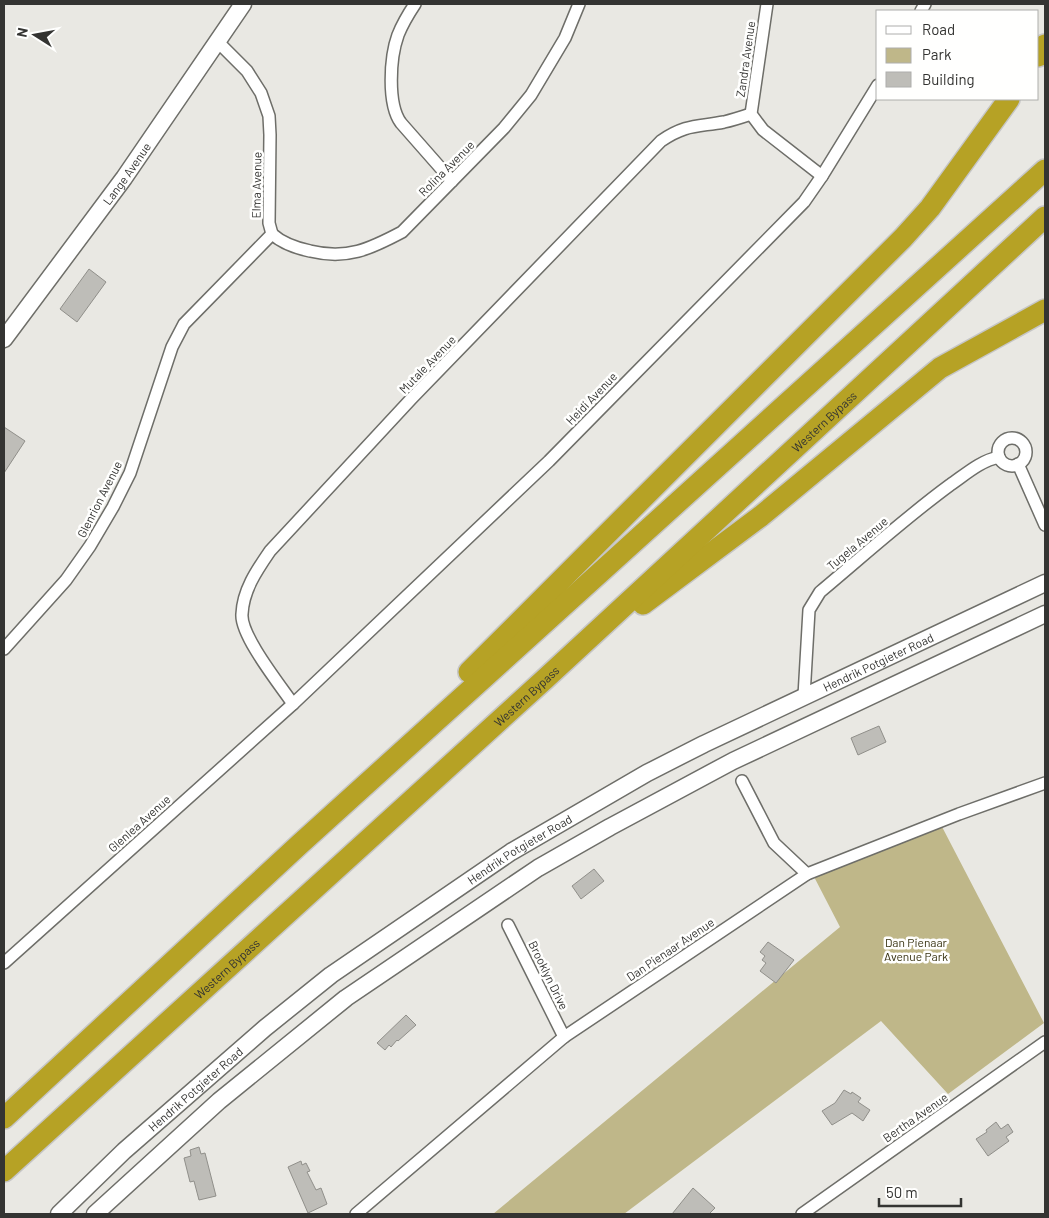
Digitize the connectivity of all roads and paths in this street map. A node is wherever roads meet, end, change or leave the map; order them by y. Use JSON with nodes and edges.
{"nodes":[{"id":1,"x":244,"y":4,"type":"edge"},
{"id":2,"x":415,"y":4,"type":"edge"},
{"id":3,"x":579,"y":4,"type":"edge"},
{"id":4,"x":767,"y":4,"type":"edge"},
{"id":5,"x":218,"y":42,"type":"junction"},
{"id":6,"x":876,"y":88,"type":"edge"},
{"id":7,"x":1007,"y":100,"type":"edge"},
{"id":8,"x":751,"y":114,"type":"junction"},
{"id":9,"x":1045,"y":170,"type":"edge"},
{"id":10,"x":822,"y":176,"type":"junction"},
{"id":11,"x":452,"y":181,"type":"junction"},
{"id":12,"x":1045,"y":217,"type":"edge"},
{"id":13,"x":272,"y":234,"type":"junction"},
{"id":14,"x":1045,"y":310,"type":"edge"},
{"id":15,"x":192,"y":314,"type":"joint"},
{"id":16,"x":4,"y":338,"type":"edge"},
{"id":17,"x":1000,"y":457,"type":"junction"},
{"id":18,"x":1018,"y":464,"type":"junction"},
{"id":19,"x":1045,"y":525,"type":"edge"},
{"id":20,"x":1045,"y":583,"type":"edge"},
{"id":21,"x":1045,"y":614,"type":"edge"},
{"id":22,"x":4,"y":649,"type":"edge"},
{"id":23,"x":545,"y":678,"type":"junction"},
{"id":24,"x":804,"y":696,"type":"junction"},
{"id":25,"x":293,"y":704,"type":"junction"},
{"id":26,"x":742,"y":781,"type":"dead end"},
{"id":27,"x":1045,"y":783,"type":"edge"},
{"id":28,"x":300,"y":844,"type":"junction"},
{"id":29,"x":807,"y":874,"type":"junction"},
{"id":30,"x":508,"y":925,"type":"dead end"},
{"id":31,"x":4,"y":962,"type":"edge"},
{"id":32,"x":564,"y":1037,"type":"junction"},
{"id":33,"x":1045,"y":1042,"type":"edge"},
{"id":34,"x":4,"y":1118,"type":"edge"},
{"id":35,"x":4,"y":1171,"type":"edge"},
{"id":36,"x":59,"y":1214,"type":"edge"},
{"id":37,"x":95,"y":1214,"type":"edge"},
{"id":38,"x":356,"y":1214,"type":"edge"},
{"id":39,"x":802,"y":1214,"type":"edge"}],
"edges":[{"from":1,"to":5,"type":"main road","name":"Lange Avenue"},
{"from":2,"to":11,"type":"street"},
{"from":3,"to":11,"type":"street","name":"Rolina Avenue"},
{"from":4,"to":8,"type":"street","name":"Zandra Avenue"},
{"from":5,"to":13,"type":"street","name":"Elma Avenue"},
{"from":5,"to":16,"type":"main road","name":"Lange Avenue"},
{"from":6,"to":10,"type":"street","name":"Heidi Avenue"},
{"from":7,"to":28,"type":"highway"},
{"from":8,"to":10,"type":"street","name":"Zandra Avenue"},
{"from":8,"to":25,"type":"street","name":"Mutale Avenue"},
{"from":9,"to":28,"type":"highway"},
{"from":10,"to":25,"type":"street","name":"Heidi Avenue"},
{"from":11,"to":13,"type":"street","name":"Rolina Avenue"},
{"from":12,"to":23,"type":"highway","name":"Western Bypass"},
{"from":13,"to":15,"type":"street","name":"Elma Avenue"},
{"from":14,"to":23,"type":"highway"},
{"from":15,"to":22,"type":"street","name":"Glenrion Avenue"},
{"from":17,"to":18,"type":"street"},
{"from":17,"to":18,"type":"street"},
{"from":17,"to":24,"type":"street","name":"Tugela Avenue"},
{"from":18,"to":19,"type":"street"},
{"from":20,"to":24,"type":"main road","name":"Hendrik Potgieter Road"},
{"from":21,"to":37,"type":"main road","name":"Hendrik Potgieter Road"},
{"from":23,"to":35,"type":"highway","name":"Western Bypass"},
{"from":24,"to":36,"type":"main road","name":"Hendrik Potgieter Road"},
{"from":25,"to":31,"type":"street","name":"Glenlea Avenue"},
{"from":26,"to":29,"type":"street"},
{"from":27,"to":29,"type":"street","name":"Dan Pienaar Avenue"},
{"from":28,"to":34,"type":"highway"},
{"from":29,"to":32,"type":"street","name":"Dan Pienaar Avenue"},
{"from":30,"to":32,"type":"street","name":"Brooklyn Drive"},
{"from":32,"to":38,"type":"street","name":"Dan Pienaar Avenue"},
{"from":33,"to":39,"type":"street","name":"Bertha Avenue"}]}
